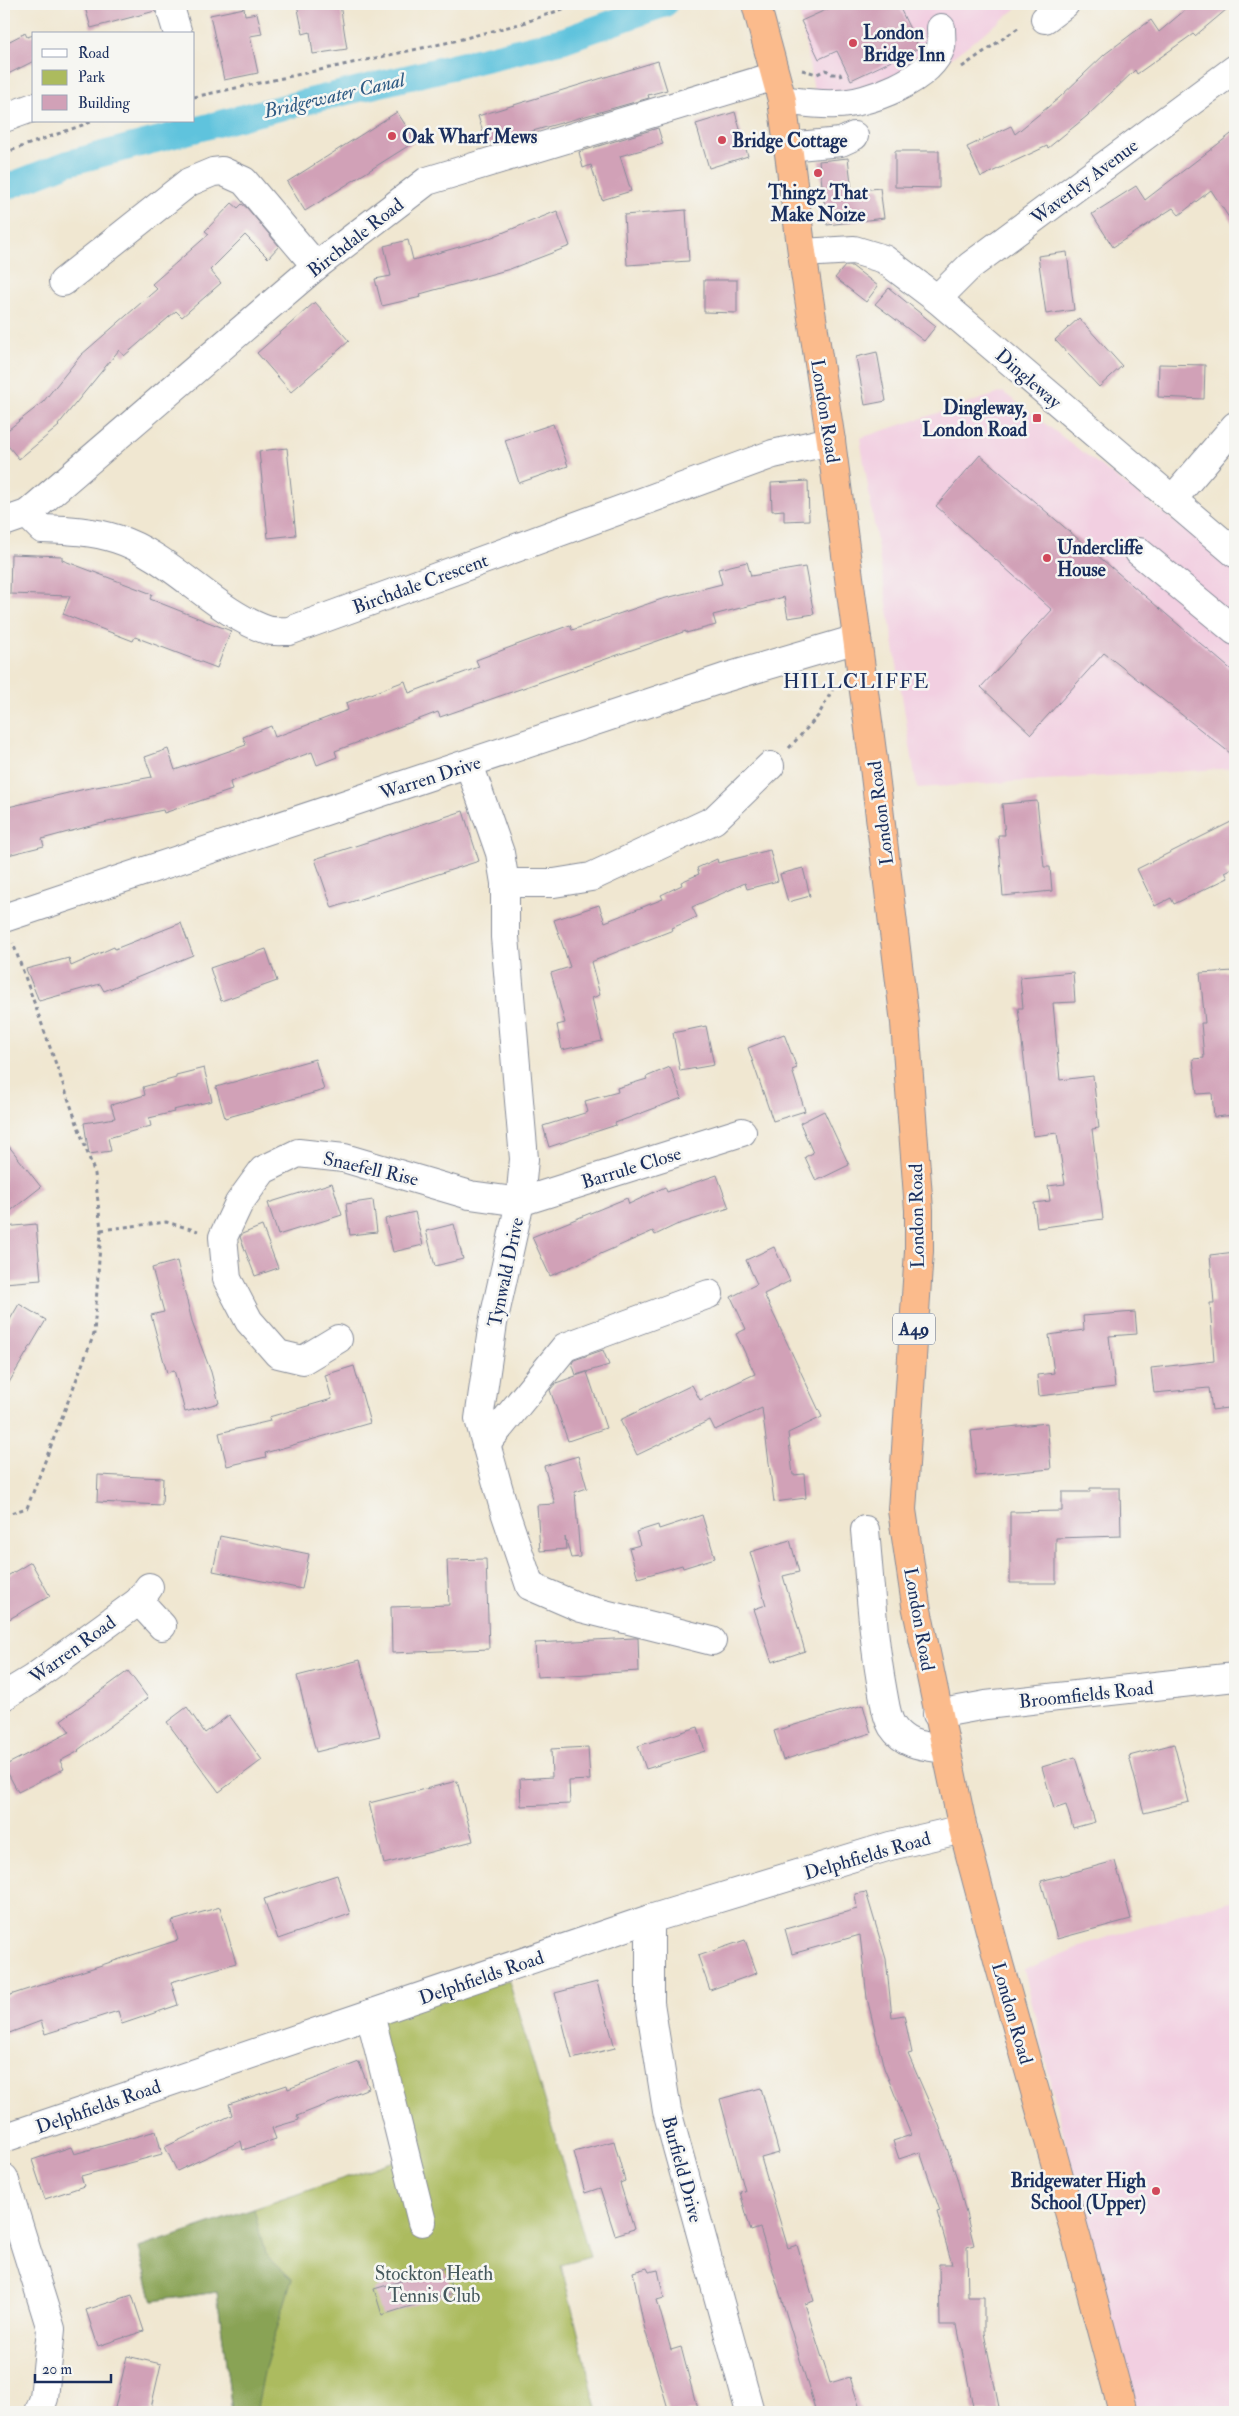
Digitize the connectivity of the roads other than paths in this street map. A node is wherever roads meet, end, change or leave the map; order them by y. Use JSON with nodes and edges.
{"nodes":[{"id":1,"x":169,"y":4,"type":"edge"},
{"id":2,"x":756,"y":4,"type":"edge"},
{"id":3,"x":941,"y":28,"type":"dead end"},
{"id":4,"x":177,"y":32,"type":"edge"},
{"id":5,"x":1235,"y":69,"type":"edge"},
{"id":6,"x":786,"y":82,"type":"junction"},
{"id":7,"x":32,"y":108,"type":"edge"},
{"id":8,"x":4,"y":118,"type":"edge"},
{"id":9,"x":854,"y":136,"type":"dead end"},
{"id":10,"x":787,"y":147,"type":"junction"},
{"id":11,"x":802,"y":252,"type":"junction"},
{"id":12,"x":316,"y":266,"type":"junction"},
{"id":13,"x":63,"y":282,"type":"dead end"},
{"id":14,"x":937,"y":299,"type":"junction"},
{"id":15,"x":1235,"y":426,"type":"edge"},
{"id":16,"x":831,"y":441,"type":"junction"},
{"id":17,"x":1172,"y":500,"type":"junction"},
{"id":18,"x":15,"y":518,"type":"edge"},
{"id":19,"x":1139,"y":552,"type":"dead end"},
{"id":20,"x":1235,"y":553,"type":"edge"},
{"id":21,"x":1235,"y":631,"type":"edge"},
{"id":22,"x":857,"y":639,"type":"junction"},
{"id":23,"x":469,"y":764,"type":"junction"},
{"id":24,"x":770,"y":766,"type":"road end"},
{"id":25,"x":505,"y":884,"type":"junction"},
{"id":26,"x":4,"y":918,"type":"edge"},
{"id":27,"x":743,"y":1135,"type":"dead end"},
{"id":28,"x":520,"y":1202,"type":"junction"},
{"id":29,"x":709,"y":1294,"type":"dead end"},
{"id":30,"x":338,"y":1339,"type":"dead end"},
{"id":31,"x":486,"y":1444,"type":"junction"},
{"id":32,"x":864,"y":1530,"type":"dead end"},
{"id":33,"x":162,"y":1626,"type":"dead end"},
{"id":34,"x":712,"y":1641,"type":"dead end"},
{"id":35,"x":1235,"y":1677,"type":"edge"},
{"id":36,"x":4,"y":1696,"type":"edge"},
{"id":37,"x":938,"y":1714,"type":"junction"},
{"id":38,"x":945,"y":1749,"type":"junction"},
{"id":39,"x":963,"y":1828,"type":"junction"},
{"id":40,"x":650,"y":1920,"type":"junction"},
{"id":41,"x":370,"y":2014,"type":"junction"},
{"id":42,"x":4,"y":2138,"type":"edge"},
{"id":43,"x":4,"y":2178,"type":"edge"},
{"id":44,"x":422,"y":2222,"type":"dead end"},
{"id":45,"x":39,"y":2412,"type":"edge"},
{"id":46,"x":750,"y":2412,"type":"edge"},
{"id":47,"x":1123,"y":2412,"type":"edge"}],
"edges":[{"from":1,"to":4,"type":"street"},
{"from":2,"to":6,"type":"highway","name":"London Road","number":"A49"},
{"from":3,"to":6,"type":"street"},
{"from":5,"to":14,"type":"street","name":"Waverley Avenue"},
{"from":6,"to":10,"type":"highway","name":"London Road","number":"A49"},
{"from":6,"to":12,"type":"street","name":"Birchdale Road"},
{"from":7,"to":8,"type":"street"},
{"from":9,"to":10,"type":"street"},
{"from":10,"to":11,"type":"highway","name":"London Road","number":"A49"},
{"from":11,"to":14,"type":"street","name":"Dingleway"},
{"from":11,"to":16,"type":"highway","name":"London Road","number":"A49"},
{"from":12,"to":13,"type":"street"},
{"from":12,"to":18,"type":"street","name":"Birchdale Road"},
{"from":14,"to":17,"type":"street","name":"Dingleway"},
{"from":15,"to":17,"type":"street"},
{"from":16,"to":18,"type":"street","name":"Birchdale Crescent"},
{"from":16,"to":22,"type":"highway","name":"London Road","number":"A49"},
{"from":17,"to":20,"type":"street","name":"Dingleway"},
{"from":19,"to":21,"type":"street"},
{"from":22,"to":23,"type":"street","name":"Warren Drive"},
{"from":22,"to":37,"type":"highway","name":"London Road","number":"A49"},
{"from":23,"to":25,"type":"street","name":"Tynwald Drive"},
{"from":23,"to":26,"type":"street","name":"Warren Drive"},
{"from":24,"to":25,"type":"street"},
{"from":25,"to":28,"type":"street","name":"Tynwald Drive"},
{"from":27,"to":28,"type":"street","name":"Barrule Close"},
{"from":28,"to":30,"type":"street","name":"Snaefell Rise"},
{"from":28,"to":31,"type":"street","name":"Tynwald Drive"},
{"from":29,"to":31,"type":"street"},
{"from":31,"to":34,"type":"street","name":"Tynwald Drive"},
{"from":32,"to":38,"type":"street"},
{"from":33,"to":36,"type":"street","name":"Warren Road"},
{"from":35,"to":37,"type":"street","name":"Broomfields Road"},
{"from":37,"to":38,"type":"highway","name":"London Road","number":"A49"},
{"from":38,"to":39,"type":"highway","name":"London Road","number":"A49"},
{"from":39,"to":40,"type":"street","name":"Delphfields Road"},
{"from":39,"to":47,"type":"highway","name":"London Road","number":"A49"},
{"from":40,"to":41,"type":"street","name":"Delphfields Road"},
{"from":40,"to":46,"type":"street","name":"Burfield Drive"},
{"from":41,"to":42,"type":"street","name":"Delphfields Road"},
{"from":41,"to":44,"type":"street"},
{"from":43,"to":45,"type":"street"}]}
